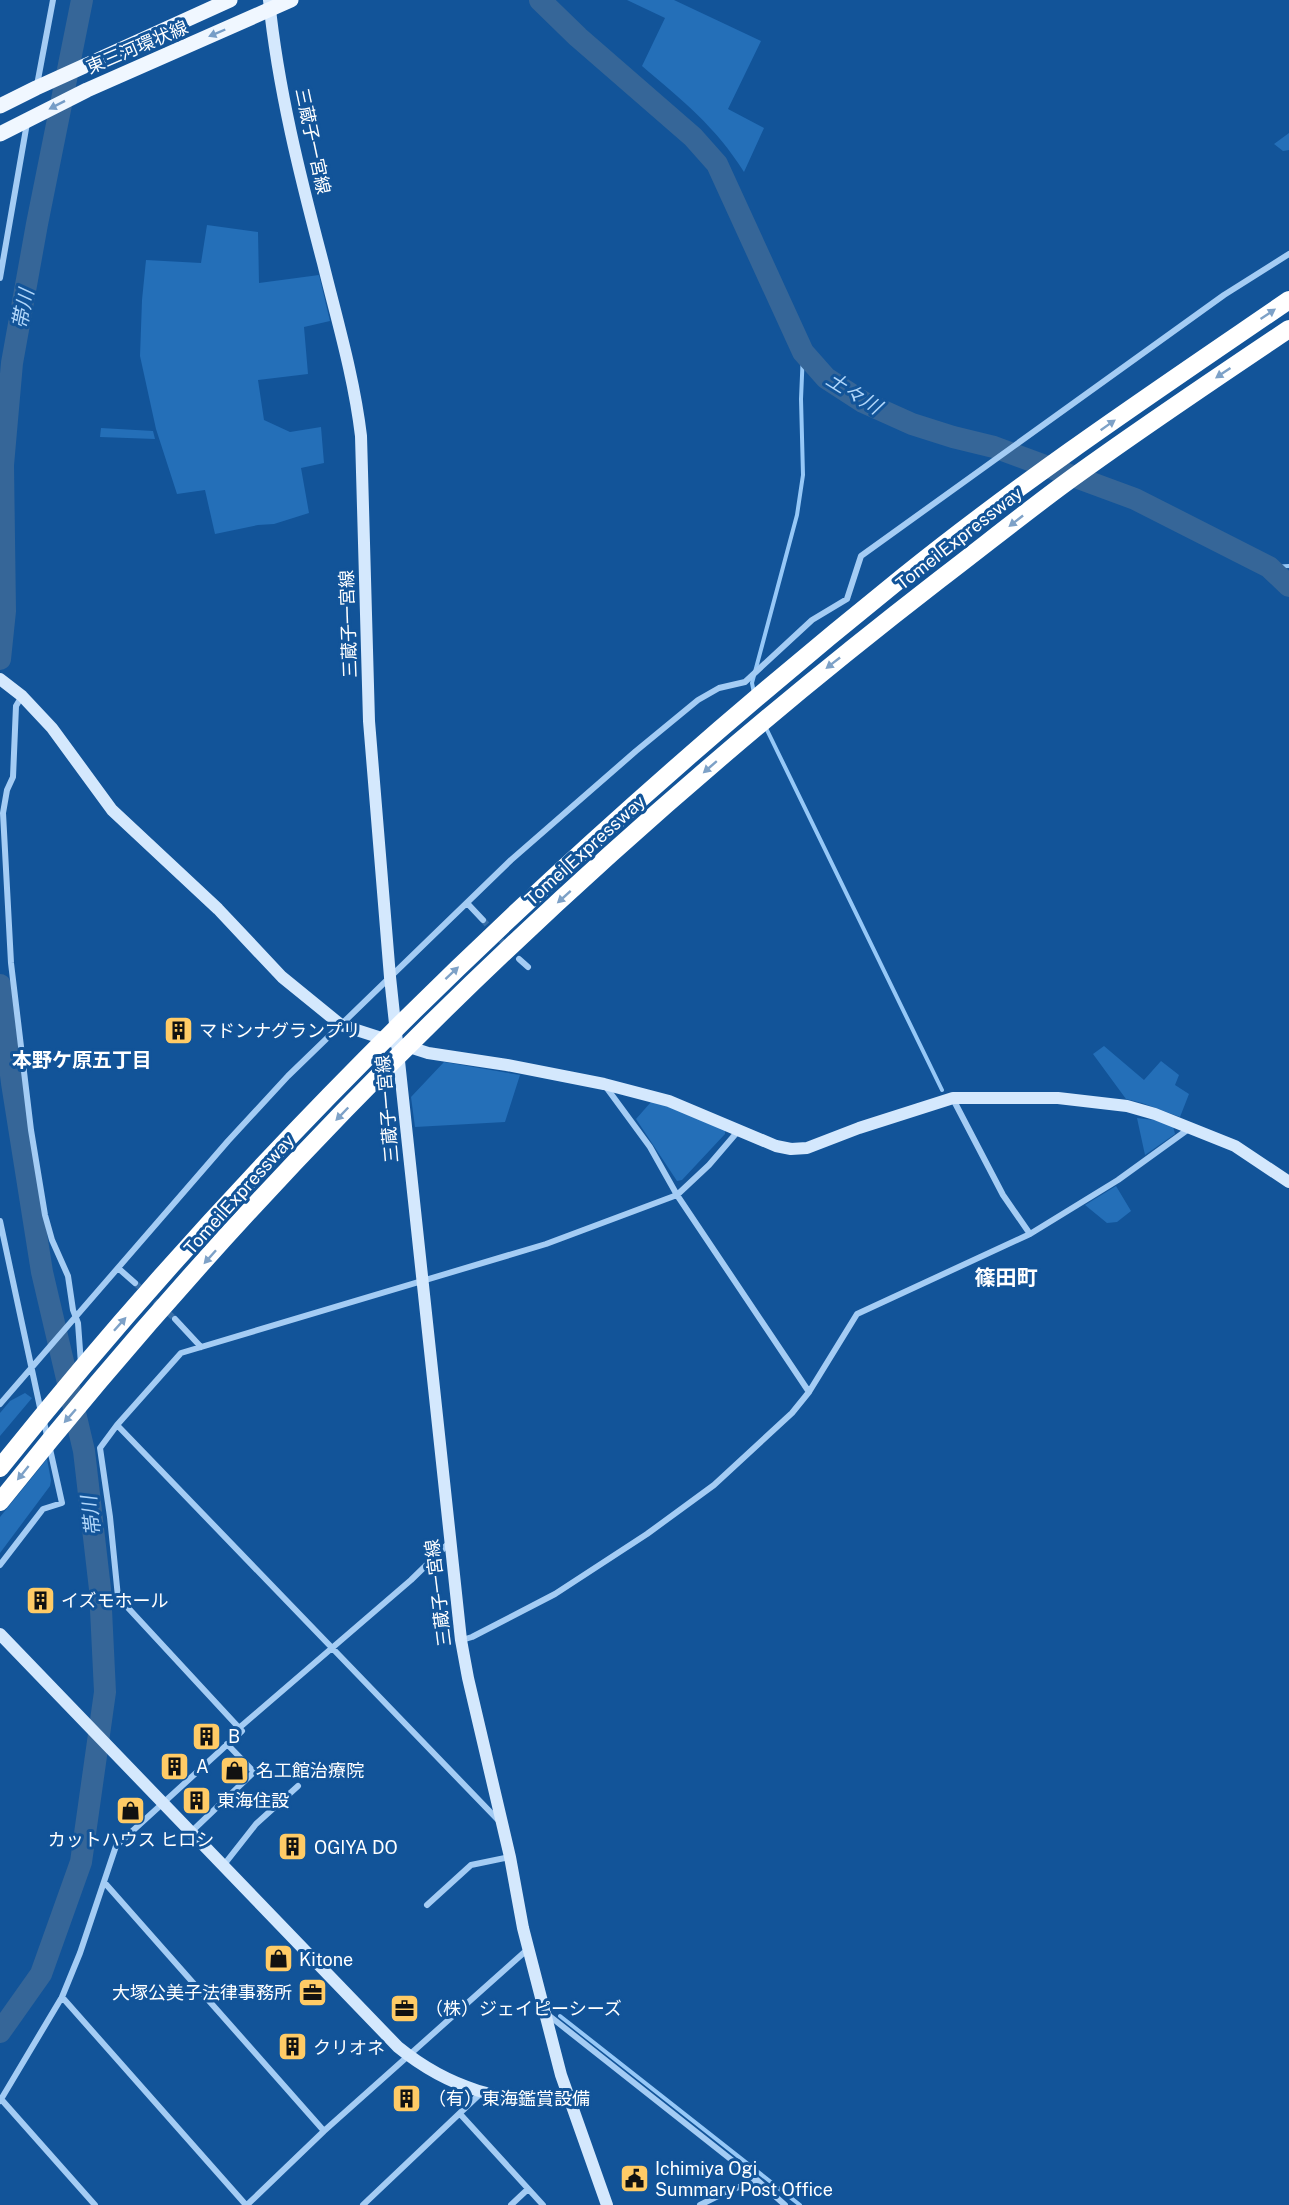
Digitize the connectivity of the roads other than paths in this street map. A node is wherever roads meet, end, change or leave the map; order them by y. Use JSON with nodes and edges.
{"nodes":[{"id":1,"x":53,"y":0,"type":"edge"},
{"id":2,"x":230,"y":0,"type":"edge"},
{"id":3,"x":291,"y":0,"type":"edge"},
{"id":4,"x":270,"y":5,"type":"edge"},
{"id":5,"x":36,"y":88,"type":"junction"},
{"id":6,"x":0,"y":106,"type":"edge"},
{"id":7,"x":28,"y":119,"type":"junction"},
{"id":8,"x":0,"y":134,"type":"edge"},
{"id":9,"x":1289,"y":254,"type":"edge"},
{"id":10,"x":0,"y":278,"type":"edge"},
{"id":11,"x":1289,"y":300,"type":"edge"},
{"id":12,"x":1289,"y":329,"type":"edge"},
{"id":13,"x":4,"y":682,"type":"edge"},
{"id":14,"x":22,"y":696,"type":"junction"},
{"id":15,"x":467,"y":903,"type":"junction"},
{"id":16,"x":483,"y":920,"type":"tunnel mouth"},
{"id":17,"x":519,"y":959,"type":"dead end"},
{"id":18,"x":528,"y":967,"type":"dead end"},
{"id":19,"x":390,"y":977,"type":"junction"},
{"id":20,"x":341,"y":1025,"type":"junction"},
{"id":21,"x":398,"y":1042,"type":"junction"},
{"id":22,"x":604,"y":1084,"type":"junction"},
{"id":23,"x":953,"y":1098,"type":"junction"},
{"id":24,"x":1191,"y":1127,"type":"junction"},
{"id":25,"x":740,"y":1130,"type":"junction"},
{"id":26,"x":1289,"y":1182,"type":"edge"},
{"id":27,"x":677,"y":1195,"type":"junction"},
{"id":28,"x":0,"y":1221,"type":"edge"},
{"id":29,"x":1030,"y":1234,"type":"junction"},
{"id":30,"x":118,"y":1268,"type":"junction"},
{"id":31,"x":422,"y":1282,"type":"junction"},
{"id":32,"x":135,"y":1283,"type":"tunnel mouth"},
{"id":33,"x":74,"y":1318,"type":"junction"},
{"id":34,"x":175,"y":1319,"type":"tunnel mouth"},
{"id":35,"x":201,"y":1347,"type":"junction"},
{"id":36,"x":81,"y":1368,"type":"junction"},
{"id":37,"x":30,"y":1369,"type":"junction"},
{"id":38,"x":809,"y":1392,"type":"junction"},
{"id":39,"x":0,"y":1404,"type":"edge"},
{"id":40,"x":117,"y":1425,"type":"junction"},
{"id":41,"x":0,"y":1468,"type":"edge"},
{"id":42,"x":0,"y":1502,"type":"edge"},
{"id":43,"x":449,"y":1542,"type":"junction"},
{"id":44,"x":0,"y":1565,"type":"edge"},
{"id":45,"x":0,"y":1634,"type":"edge"},
{"id":46,"x":461,"y":1640,"type":"junction"},
{"id":47,"x":331,"y":1649,"type":"junction"},
{"id":48,"x":239,"y":1728,"type":"junction"},
{"id":49,"x":227,"y":1744,"type":"junction"},
{"id":50,"x":298,"y":1786,"type":"dead end"},
{"id":51,"x":163,"y":1804,"type":"junction"},
{"id":52,"x":502,"y":1825,"type":"junction"},
{"id":53,"x":190,"y":1833,"type":"junction"},
{"id":54,"x":510,"y":1857,"type":"junction"},
{"id":55,"x":222,"y":1867,"type":"junction"},
{"id":56,"x":104,"y":1882,"type":"junction"},
{"id":57,"x":426,"y":1905,"type":"dead end"},
{"id":58,"x":528,"y":1949,"type":"junction"},
{"id":59,"x":62,"y":1997,"type":"junction"},
{"id":60,"x":545,"y":2013,"type":"junction"},
{"id":61,"x":408,"y":2055,"type":"junction"},
{"id":62,"x":481,"y":2093,"type":"junction"},
{"id":63,"x":568,"y":2096,"type":"junction"},
{"id":64,"x":1,"y":2100,"type":"edge"},
{"id":65,"x":460,"y":2115,"type":"junction"},
{"id":66,"x":324,"y":2131,"type":"junction"},
{"id":67,"x":757,"y":2181,"type":"junction"},
{"id":68,"x":528,"y":2189,"type":"junction"},
{"id":69,"x":95,"y":2205,"type":"edge"},
{"id":70,"x":246,"y":2205,"type":"edge"},
{"id":71,"x":363,"y":2205,"type":"edge"},
{"id":72,"x":511,"y":2205,"type":"edge"},
{"id":73,"x":543,"y":2205,"type":"edge"},
{"id":74,"x":607,"y":2205,"type":"edge"},
{"id":75,"x":700,"y":2205,"type":"edge"},
{"id":76,"x":785,"y":2205,"type":"edge"}],
"edges":[{"from":1,"to":5,"type":"street"},
{"from":2,"to":5,"type":"main road","name":"東三河環状線"},
{"from":3,"to":4,"type":"main road","name":"東三河環状線"},
{"from":4,"to":7,"type":"main road","name":"東三河環状線","one_way":true},
{"from":4,"to":19,"type":"street","name":"三蔵子一宮線"},
{"from":5,"to":6,"type":"main road","name":"東三河環状線"},
{"from":7,"to":8,"type":"main road","name":"東三河環状線"},
{"from":7,"to":10,"type":"street"},
{"from":9,"to":15,"type":"street"},
{"from":36,"to":11,"type":"highway","name":"Tomei Expressway","one_way":true},
{"from":12,"to":42,"type":"highway","name":"Tomei Expressway","one_way":true},
{"from":13,"to":14,"type":"street"},
{"from":14,"to":20,"type":"street"},
{"from":14,"to":33,"type":"street"},
{"from":15,"to":16,"type":"street"},
{"from":15,"to":19,"type":"street"},
{"from":17,"to":18,"type":"street"},
{"from":19,"to":20,"type":"street"},
{"from":19,"to":21,"type":"street","name":"三蔵子一宮線"},
{"from":20,"to":21,"type":"street"},
{"from":20,"to":30,"type":"street"},
{"from":21,"to":22,"type":"street"},
{"from":21,"to":31,"type":"street","name":"三蔵子一宮線"},
{"from":22,"to":25,"type":"street"},
{"from":22,"to":27,"type":"street"},
{"from":23,"to":24,"type":"street"},
{"from":23,"to":25,"type":"street"},
{"from":23,"to":29,"type":"street"},
{"from":24,"to":26,"type":"street"},
{"from":24,"to":29,"type":"street"},
{"from":25,"to":27,"type":"street"},
{"from":27,"to":31,"type":"street"},
{"from":27,"to":38,"type":"street"},
{"from":28,"to":37,"type":"street"},
{"from":29,"to":38,"type":"street"},
{"from":30,"to":32,"type":"street"},
{"from":30,"to":33,"type":"street"},
{"from":31,"to":35,"type":"street"},
{"from":31,"to":43,"type":"street","name":"三蔵子一宮線"},
{"from":33,"to":36,"type":"street"},
{"from":33,"to":37,"type":"street"},
{"from":34,"to":35,"type":"street"},
{"from":35,"to":40,"type":"street"},
{"from":36,"to":41,"type":"highway","name":"Tomei Expressway"},
{"from":37,"to":39,"type":"street"},
{"from":37,"to":44,"type":"street"},
{"from":38,"to":46,"type":"street"},
{"from":40,"to":47,"type":"street"},
{"from":40,"to":48,"type":"street"},
{"from":43,"to":46,"type":"street","name":"三蔵子一宮線"},
{"from":43,"to":47,"type":"street"},
{"from":45,"to":51,"type":"street"},
{"from":46,"to":52,"type":"street","name":"三蔵子一宮線"},
{"from":47,"to":48,"type":"street"},
{"from":47,"to":52,"type":"street"},
{"from":48,"to":49,"type":"street"},
{"from":49,"to":51,"type":"street"},
{"from":49,"to":53,"type":"street"},
{"from":50,"to":55,"type":"street"},
{"from":51,"to":53,"type":"street"},
{"from":51,"to":56,"type":"street"},
{"from":52,"to":54,"type":"street","name":"三蔵子一宮線"},
{"from":53,"to":55,"type":"street"},
{"from":54,"to":57,"type":"street"},
{"from":54,"to":58,"type":"street","name":"三蔵子一宮線"},
{"from":55,"to":61,"type":"street"},
{"from":56,"to":59,"type":"street"},
{"from":56,"to":66,"type":"street"},
{"from":58,"to":60,"type":"street","name":"三蔵子一宮線"},
{"from":58,"to":61,"type":"street"},
{"from":59,"to":64,"type":"street"},
{"from":59,"to":70,"type":"street"},
{"from":60,"to":63,"type":"street","name":"三蔵子一宮線"},
{"from":60,"to":67,"type":"street"},
{"from":61,"to":62,"type":"street"},
{"from":61,"to":66,"type":"street"},
{"from":62,"to":63,"type":"street"},
{"from":62,"to":65,"type":"street"},
{"from":63,"to":74,"type":"street","name":"三蔵子一宮線"},
{"from":64,"to":69,"type":"street"},
{"from":65,"to":68,"type":"street"},
{"from":65,"to":71,"type":"street"},
{"from":66,"to":70,"type":"street"},
{"from":67,"to":75,"type":"street"},
{"from":67,"to":76,"type":"street"},
{"from":68,"to":72,"type":"street"},
{"from":68,"to":73,"type":"street"}]}
